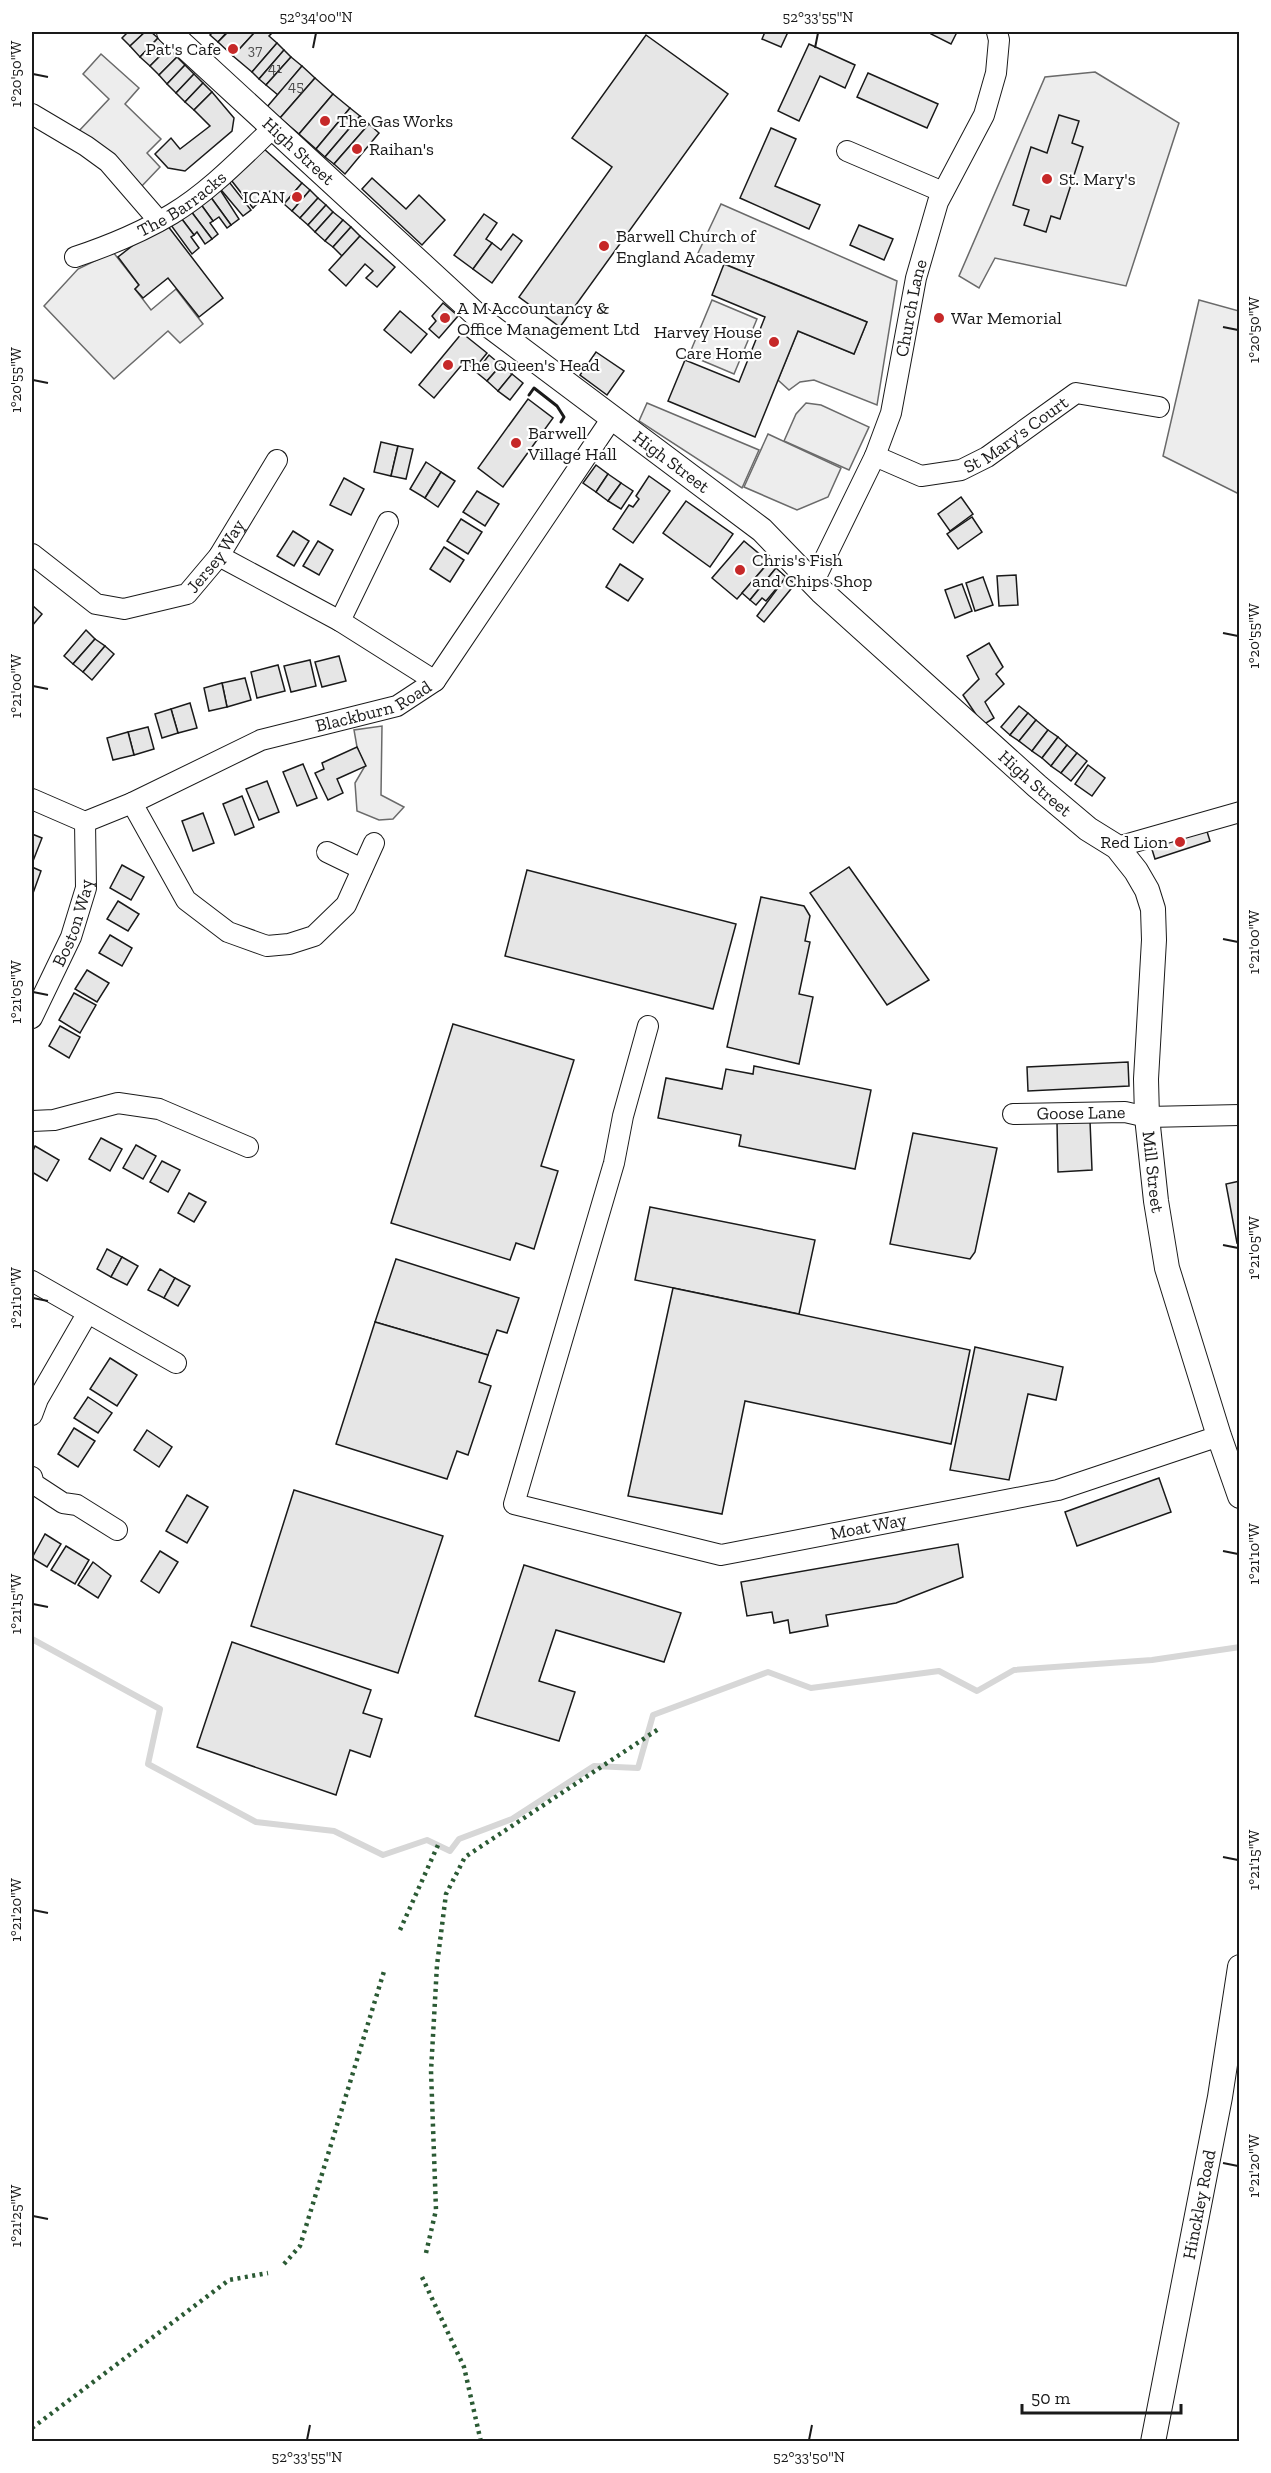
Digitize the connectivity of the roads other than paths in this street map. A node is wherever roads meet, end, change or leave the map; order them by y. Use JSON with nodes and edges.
{"nodes":[{"id":1,"x":168,"y":32,"type":"edge"},
{"id":2,"x":998,"y":32,"type":"edge"},
{"id":3,"x":32,"y":114,"type":"edge"},
{"id":4,"x":274,"y":128,"type":"junction"},
{"id":5,"x":847,"y":151,"type":"dead end"},
{"id":6,"x":943,"y":192,"type":"junction"},
{"id":7,"x":159,"y":220,"type":"junction"},
{"id":8,"x":75,"y":257,"type":"dead end"},
{"id":9,"x":1159,"y":407,"type":"dead end"},
{"id":10,"x":612,"y":418,"type":"junction"},
{"id":11,"x":875,"y":456,"type":"junction"},
{"id":12,"x":277,"y":460,"type":"dead end"},
{"id":13,"x":388,"y":522,"type":"dead end"},
{"id":14,"x":32,"y":554,"type":"edge"},
{"id":15,"x":219,"y":556,"type":"junction"},
{"id":16,"x":813,"y":582,"type":"junction"},
{"id":17,"x":340,"y":621,"type":"junction"},
{"id":18,"x":435,"y":681,"type":"junction"},
{"id":19,"x":32,"y":799,"type":"edge"},
{"id":20,"x":132,"y":802,"type":"junction"},
{"id":21,"x":1239,"y":812,"type":"edge"},
{"id":22,"x":85,"y":822,"type":"junction"},
{"id":23,"x":374,"y":843,"type":"dead end"},
{"id":24,"x":1117,"y":848,"type":"junction"},
{"id":25,"x":327,"y":852,"type":"dead end"},
{"id":26,"x":362,"y":869,"type":"junction"},
{"id":27,"x":32,"y":1018,"type":"edge"},
{"id":28,"x":648,"y":1026,"type":"dead end"},
{"id":29,"x":1014,"y":1114,"type":"dead end"},
{"id":30,"x":1239,"y":1115,"type":"edge"},
{"id":31,"x":1147,"y":1117,"type":"junction"},
{"id":32,"x":32,"y":1121,"type":"edge"},
{"id":33,"x":248,"y":1147,"type":"dead end"},
{"id":34,"x":32,"y":1281,"type":"edge"},
{"id":35,"x":87,"y":1314,"type":"junction"},
{"id":36,"x":176,"y":1363,"type":"dead end"},
{"id":37,"x":32,"y":1415,"type":"edge"},
{"id":38,"x":1219,"y":1436,"type":"junction"},
{"id":39,"x":32,"y":1477,"type":"edge"},
{"id":40,"x":1239,"y":1496,"type":"edge"},
{"id":41,"x":117,"y":1530,"type":"dead end"},
{"id":42,"x":1239,"y":1967,"type":"edge"},
{"id":43,"x":1153,"y":2442,"type":"edge"}],
"edges":[{"from":1,"to":4,"type":"street","name":"High Street"},
{"from":2,"to":6,"type":"street","name":"Church Lane"},
{"from":3,"to":7,"type":"street"},
{"from":4,"to":7,"type":"street","name":"The Barracks"},
{"from":4,"to":10,"type":"street","name":"High Street"},
{"from":5,"to":6,"type":"street"},
{"from":6,"to":11,"type":"street","name":"Church Lane"},
{"from":7,"to":8,"type":"street","name":"The Barracks"},
{"from":9,"to":11,"type":"street","name":"St Mary's Court"},
{"from":10,"to":16,"type":"street","name":"High Street"},
{"from":10,"to":18,"type":"street","name":"Blackburn Road"},
{"from":11,"to":16,"type":"street","name":"Church Lane"},
{"from":12,"to":15,"type":"street","name":"Jersey Way"},
{"from":13,"to":17,"type":"street"},
{"from":14,"to":15,"type":"street","name":"Jersey Way"},
{"from":15,"to":17,"type":"street"},
{"from":16,"to":24,"type":"street","name":"High Street"},
{"from":17,"to":18,"type":"street"},
{"from":18,"to":20,"type":"street","name":"Blackburn Road"},
{"from":19,"to":22,"type":"street"},
{"from":20,"to":22,"type":"street","name":"Blackburn Road"},
{"from":20,"to":26,"type":"street"},
{"from":21,"to":24,"type":"street"},
{"from":22,"to":27,"type":"street","name":"Boston Way"},
{"from":23,"to":26,"type":"street"},
{"from":24,"to":31,"type":"street","name":"Mill Street"},
{"from":25,"to":26,"type":"street"},
{"from":28,"to":38,"type":"street","name":"Moat Way"},
{"from":29,"to":31,"type":"street","name":"Goose Lane"},
{"from":30,"to":31,"type":"street","name":"Goose Lane"},
{"from":31,"to":38,"type":"street","name":"Mill Street"},
{"from":32,"to":33,"type":"street"},
{"from":34,"to":35,"type":"street"},
{"from":35,"to":36,"type":"street"},
{"from":35,"to":37,"type":"street"},
{"from":38,"to":40,"type":"street","name":"Mill Street"},
{"from":39,"to":41,"type":"street"},
{"from":42,"to":43,"type":"street","name":"Hinckley Road"}]}
